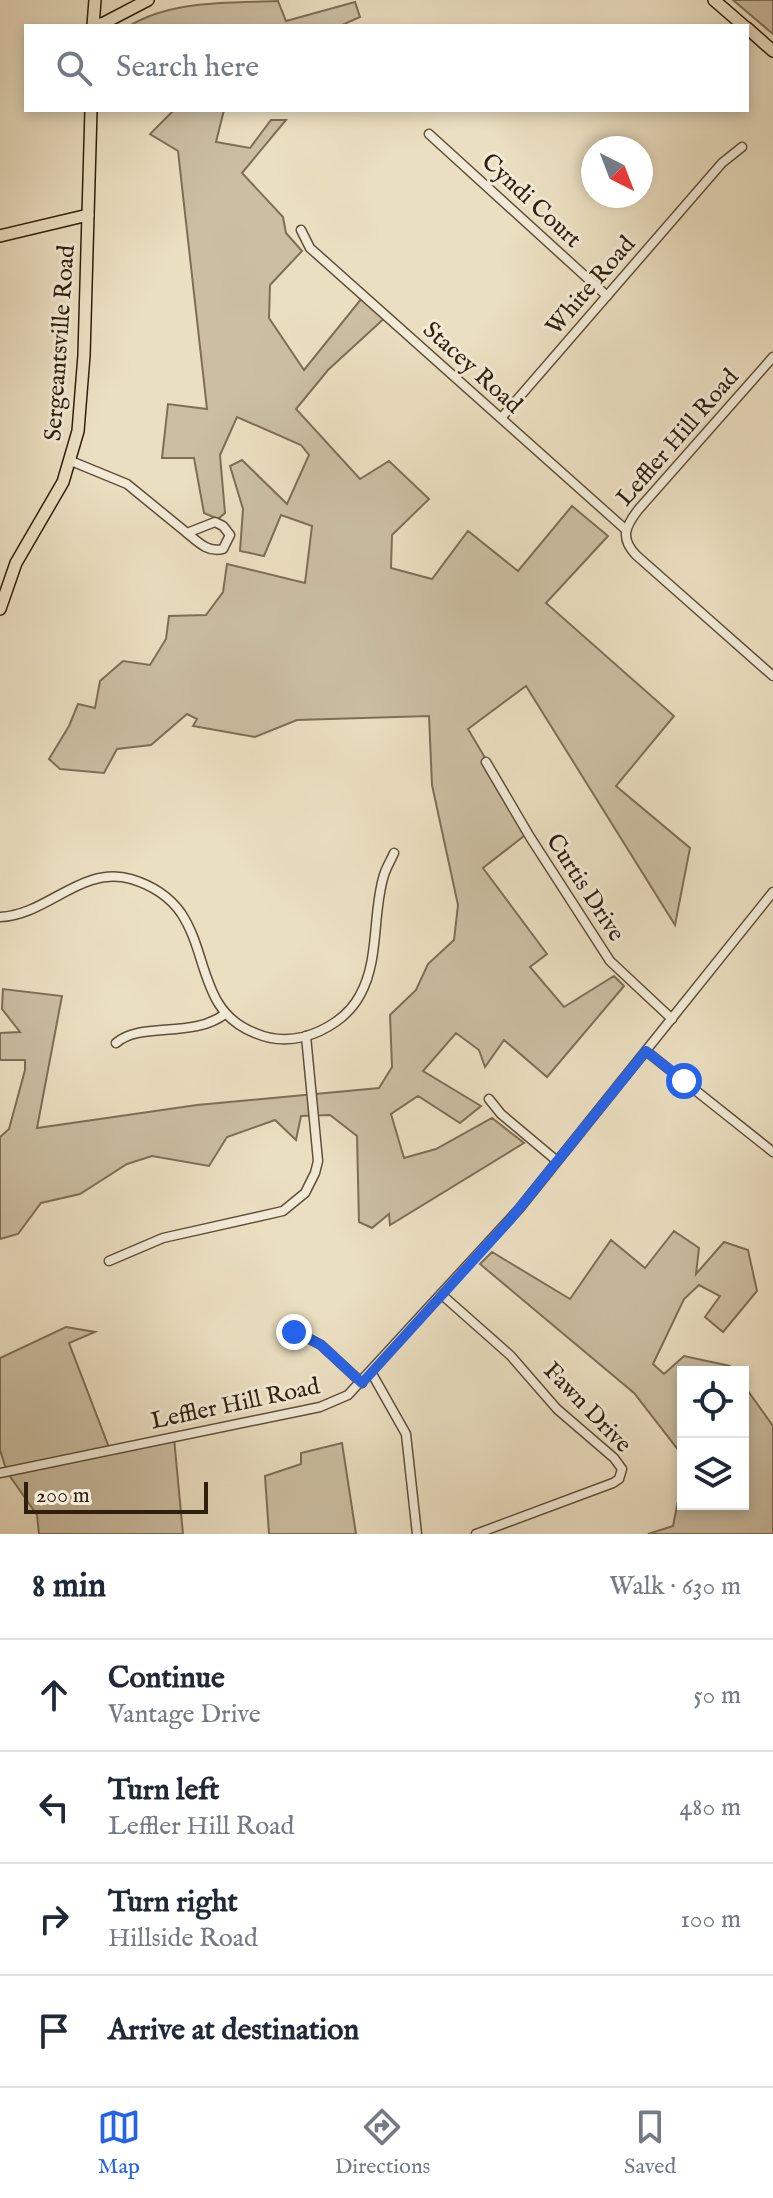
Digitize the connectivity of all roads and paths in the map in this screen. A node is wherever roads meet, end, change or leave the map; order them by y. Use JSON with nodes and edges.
{"nodes":[{"id":1,"x":95,"y":0,"type":"edge"},
{"id":2,"x":148,"y":0,"type":"edge"},
{"id":3,"x":714,"y":0,"type":"edge"},
{"id":4,"x":93,"y":24,"type":"edge"},
{"id":5,"x":100,"y":24,"type":"edge"},
{"id":6,"x":742,"y":24,"type":"edge"},
{"id":7,"x":749,"y":30,"type":"edge"},
{"id":8,"x":773,"y":51,"type":"edge"},
{"id":9,"x":91,"y":112,"type":"edge"},
{"id":10,"x":429,"y":134,"type":"dead end"},
{"id":11,"x":742,"y":147,"type":"dead end"},
{"id":12,"x":88,"y":215,"type":"junction"},
{"id":13,"x":301,"y":230,"type":"dead end"},
{"id":14,"x":0,"y":236,"type":"edge"},
{"id":15,"x":607,"y":296,"type":"junction"},
{"id":16,"x":773,"y":357,"type":"edge"},
{"id":17,"x":502,"y":417,"type":"junction"},
{"id":18,"x":71,"y":461,"type":"junction"},
{"id":19,"x":625,"y":529,"type":"junction"},
{"id":20,"x":187,"y":533,"type":"junction"},
{"id":21,"x":0,"y":609,"type":"edge"},
{"id":22,"x":773,"y":676,"type":"edge"},
{"id":23,"x":486,"y":762,"type":"dead end"},
{"id":24,"x":394,"y":853,"type":"dead end"},
{"id":25,"x":773,"y":892,"type":"edge"},
{"id":26,"x":0,"y":917,"type":"edge"},
{"id":27,"x":225,"y":1014,"type":"junction"},
{"id":28,"x":672,"y":1019,"type":"junction"},
{"id":29,"x":306,"y":1036,"type":"junction"},
{"id":30,"x":116,"y":1043,"type":"dead end"},
{"id":31,"x":646,"y":1051,"type":"junction"},
{"id":32,"x":489,"y":1099,"type":"dead end"},
{"id":33,"x":773,"y":1152,"type":"edge"},
{"id":34,"x":557,"y":1161,"type":"junction"},
{"id":35,"x":109,"y":1261,"type":"dead end"},
{"id":36,"x":441,"y":1294,"type":"junction"},
{"id":37,"x":304,"y":1336,"type":"dead end"},
{"id":38,"x":371,"y":1372,"type":"junction"},
{"id":39,"x":362,"y":1383,"type":"junction"},
{"id":40,"x":0,"y":1473,"type":"edge"},
{"id":41,"x":417,"y":1534,"type":"edge"},
{"id":42,"x":476,"y":1534,"type":"edge"}],
"edges":[{"from":1,"to":4,"type":"main road"},
{"from":2,"to":5,"type":"main road"},
{"from":3,"to":6,"type":"main road"},
{"from":7,"to":8,"type":"main road"},
{"from":9,"to":12,"type":"main road","name":"Sergeantsville Road"},
{"from":10,"to":15,"type":"street","name":"Cyndi Court"},
{"from":11,"to":15,"type":"street","name":"White Road"},
{"from":12,"to":14,"type":"main road"},
{"from":12,"to":18,"type":"main road","name":"Sergeantsville Road"},
{"from":13,"to":17,"type":"street","name":"Stacey Road"},
{"from":15,"to":17,"type":"street","name":"White Road"},
{"from":16,"to":19,"type":"street","name":"Leffler Hill Road"},
{"from":17,"to":19,"type":"street","name":"Stacey Road"},
{"from":18,"to":20,"type":"street"},
{"from":18,"to":21,"type":"main road","name":"Sergeantsville Road"},
{"from":19,"to":22,"type":"street","name":"Leffler Hill Road"},
{"from":20,"to":20,"type":"street"},
{"from":23,"to":28,"type":"street","name":"Curtis Drive"},
{"from":24,"to":29,"type":"street"},
{"from":25,"to":28,"type":"street","name":"Leffler Hill Road"},
{"from":26,"to":27,"type":"street"},
{"from":27,"to":29,"type":"street"},
{"from":27,"to":30,"type":"street"},
{"from":28,"to":31,"type":"street","name":"Leffler Hill Road"},
{"from":29,"to":35,"type":"street"},
{"from":31,"to":33,"type":"street"},
{"from":31,"to":34,"type":"street","name":"Leffler Hill Road"},
{"from":32,"to":34,"type":"street"},
{"from":34,"to":36,"type":"street","name":"Leffler Hill Road"},
{"from":36,"to":38,"type":"street","name":"Leffler Hill Road"},
{"from":36,"to":42,"type":"street","name":"Fawn Drive"},
{"from":37,"to":39,"type":"street"},
{"from":38,"to":39,"type":"street","name":"Leffler Hill Road"},
{"from":38,"to":41,"type":"street"},
{"from":39,"to":40,"type":"street","name":"Leffler Hill Road"}]}
